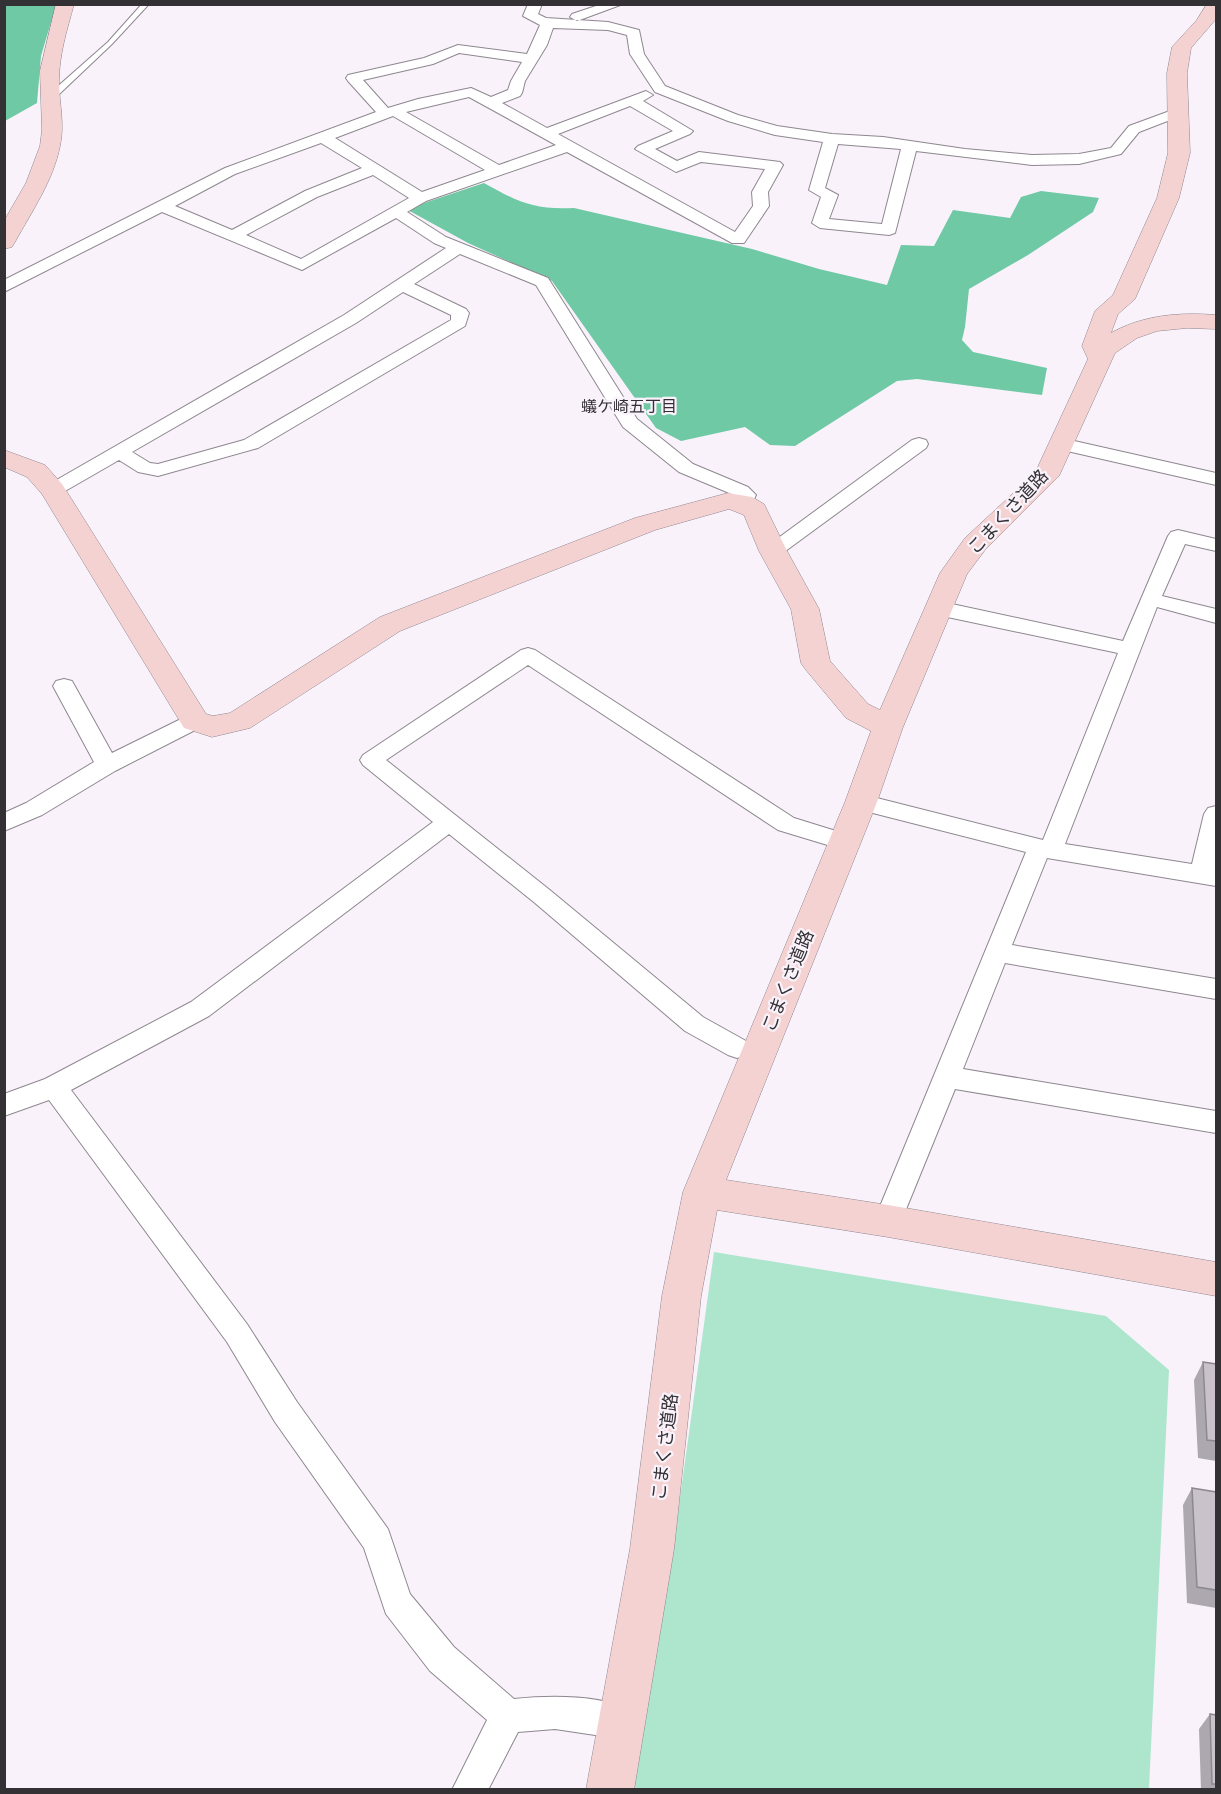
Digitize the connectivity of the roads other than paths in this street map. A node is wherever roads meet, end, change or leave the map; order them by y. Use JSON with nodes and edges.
{"nodes":[{"id":1,"x":65,"y":4,"type":"edge"},
{"id":2,"x":146,"y":4,"type":"edge"},
{"id":3,"x":535,"y":4,"type":"edge"},
{"id":4,"x":617,"y":4,"type":"edge"},
{"id":5,"x":1216,"y":5,"type":"edge"},
{"id":6,"x":548,"y":23,"type":"junction"},
{"id":7,"x":531,"y":59,"type":"junction"},
{"id":8,"x":660,"y":89,"type":"junction"},
{"id":9,"x":51,"y":96,"type":"junction"},
{"id":10,"x":631,"y":101,"type":"junction"},
{"id":11,"x":489,"y":103,"type":"junction"},
{"id":12,"x":1178,"y":112,"type":"junction"},
{"id":13,"x":389,"y":113,"type":"junction"},
{"id":14,"x":547,"y":133,"type":"junction"},
{"id":15,"x":323,"y":137,"type":"junction"},
{"id":16,"x":832,"y":140,"type":"junction"},
{"id":17,"x":910,"y":145,"type":"junction"},
{"id":18,"x":569,"y":146,"type":"junction"},
{"id":19,"x":633,"y":153,"type":"junction"},
{"id":20,"x":604,"y":166,"type":"junction"},
{"id":21,"x":375,"y":169,"type":"junction"},
{"id":22,"x":498,"y":171,"type":"junction"},
{"id":23,"x":420,"y":198,"type":"junction"},
{"id":24,"x":162,"y":206,"type":"junction"},
{"id":25,"x":395,"y":211,"type":"junction"},
{"id":26,"x":232,"y":236,"type":"junction"},
{"id":27,"x":4,"y":242,"type":"edge"},
{"id":28,"x":458,"y":248,"type":"junction"},
{"id":29,"x":4,"y":272,"type":"edge"},
{"id":30,"x":32,"y":273,"type":"junction"},
{"id":31,"x":401,"y":284,"type":"junction"},
{"id":32,"x":4,"y":287,"type":"edge"},
{"id":33,"x":1124,"y":299,"type":"junction"},
{"id":34,"x":1216,"y":322,"type":"edge"},
{"id":35,"x":1150,"y":326,"type":"junction"},
{"id":36,"x":1099,"y":357,"type":"junction"},
{"id":37,"x":919,"y":444,"type":"dead end"},
{"id":38,"x":1061,"y":444,"type":"junction"},
{"id":39,"x":120,"y":453,"type":"junction"},
{"id":40,"x":4,"y":458,"type":"edge"},
{"id":41,"x":1216,"y":479,"type":"edge"},
{"id":42,"x":53,"y":490,"type":"junction"},
{"id":43,"x":743,"y":503,"type":"junction"},
{"id":44,"x":1216,"y":545,"type":"edge"},
{"id":45,"x":772,"y":550,"type":"junction"},
{"id":46,"x":1150,"y":599,"type":"junction"},
{"id":47,"x":938,"y":608,"type":"junction"},
{"id":48,"x":1216,"y":616,"type":"edge"},
{"id":49,"x":1131,"y":650,"type":"junction"},
{"id":50,"x":64,"y":686,"type":"dead end"},
{"id":51,"x":195,"y":721,"type":"junction"},
{"id":52,"x":888,"y":727,"type":"junction"},
{"id":53,"x":107,"y":765,"type":"junction"},
{"id":54,"x":861,"y":802,"type":"junction"},
{"id":55,"x":1216,"y":813,"type":"edge"},
{"id":56,"x":449,"y":822,"type":"junction"},
{"id":57,"x":4,"y":823,"type":"edge"},
{"id":58,"x":844,"y":842,"type":"junction"},
{"id":59,"x":1045,"y":848,"type":"junction"},
{"id":60,"x":1209,"y":876,"type":"edge"},
{"id":61,"x":998,"y":952,"type":"junction"},
{"id":62,"x":1216,"y":989,"type":"edge"},
{"id":63,"x":737,"y":1048,"type":"dead end"},
{"id":64,"x":948,"y":1077,"type":"junction"},
{"id":65,"x":54,"y":1087,"type":"junction"},
{"id":66,"x":4,"y":1105,"type":"edge"},
{"id":67,"x":1216,"y":1122,"type":"edge"},
{"id":68,"x":702,"y":1192,"type":"junction"},
{"id":69,"x":888,"y":1221,"type":"junction"},
{"id":70,"x":1216,"y":1279,"type":"edge"},
{"id":71,"x":508,"y":1716,"type":"junction"},
{"id":72,"x":622,"y":1722,"type":"junction"},
{"id":73,"x":469,"y":1790,"type":"edge"},
{"id":74,"x":610,"y":1790,"type":"edge"}],
"edges":[{"from":1,"to":9,"type":"street"},
{"from":2,"to":9,"type":"lane"},
{"from":3,"to":6,"type":"street"},
{"from":4,"to":6,"type":"street"},
{"from":5,"to":12,"type":"street"},
{"from":6,"to":7,"type":"street"},
{"from":6,"to":8,"type":"street"},
{"from":7,"to":11,"type":"street"},
{"from":7,"to":13,"type":"street"},
{"from":8,"to":10,"type":"street"},
{"from":8,"to":16,"type":"street"},
{"from":9,"to":27,"type":"street"},
{"from":10,"to":14,"type":"street"},
{"from":10,"to":19,"type":"street"},
{"from":11,"to":13,"type":"street"},
{"from":11,"to":14,"type":"street"},
{"from":12,"to":17,"type":"street"},
{"from":12,"to":33,"type":"street"},
{"from":13,"to":15,"type":"street"},
{"from":13,"to":22,"type":"street"},
{"from":14,"to":18,"type":"street"},
{"from":15,"to":21,"type":"street"},
{"from":15,"to":24,"type":"street"},
{"from":16,"to":17,"type":"street"},
{"from":16,"to":17,"type":"street"},
{"from":18,"to":20,"type":"street"},
{"from":18,"to":22,"type":"street"},
{"from":19,"to":20,"type":"street"},
{"from":19,"to":20,"type":"street"},
{"from":21,"to":23,"type":"street"},
{"from":21,"to":26,"type":"street"},
{"from":22,"to":23,"type":"street"},
{"from":23,"to":25,"type":"street"},
{"from":24,"to":26,"type":"street"},
{"from":24,"to":30,"type":"street"},
{"from":25,"to":26,"type":"street"},
{"from":25,"to":28,"type":"street"},
{"from":28,"to":31,"type":"street"},
{"from":28,"to":43,"type":"street"},
{"from":29,"to":30,"type":"street"},
{"from":30,"to":32,"type":"street"},
{"from":31,"to":39,"type":"street"},
{"from":31,"to":39,"type":"street"},
{"from":33,"to":35,"type":"street"},
{"from":33,"to":36,"type":"street"},
{"from":34,"to":35,"type":"street","name":"こまくさ道路"},
{"from":35,"to":36,"type":"street","name":"こまくさ道路"},
{"from":36,"to":38,"type":"street","name":"こまくさ道路"},
{"from":37,"to":45,"type":"street"},
{"from":38,"to":41,"type":"street"},
{"from":38,"to":47,"type":"street","name":"こまくさ道路"},
{"from":39,"to":42,"type":"street"},
{"from":40,"to":42,"type":"street"},
{"from":42,"to":51,"type":"street"},
{"from":43,"to":45,"type":"street"},
{"from":43,"to":51,"type":"street"},
{"from":44,"to":46,"type":"street"},
{"from":45,"to":52,"type":"street"},
{"from":46,"to":48,"type":"street"},
{"from":46,"to":49,"type":"street"},
{"from":47,"to":49,"type":"street"},
{"from":47,"to":52,"type":"street","name":"こまくさ道路"},
{"from":49,"to":59,"type":"street"},
{"from":50,"to":53,"type":"street"},
{"from":51,"to":53,"type":"street"},
{"from":52,"to":54,"type":"street","name":"こまくさ道路"},
{"from":53,"to":57,"type":"street"},
{"from":54,"to":58,"type":"street","name":"こまくさ道路"},
{"from":54,"to":59,"type":"street"},
{"from":55,"to":60,"type":"street"},
{"from":56,"to":58,"type":"street"},
{"from":56,"to":63,"type":"street"},
{"from":56,"to":65,"type":"street"},
{"from":58,"to":68,"type":"street","name":"こまくさ道路"},
{"from":59,"to":60,"type":"street"},
{"from":59,"to":61,"type":"street"},
{"from":61,"to":62,"type":"street"},
{"from":61,"to":64,"type":"street"},
{"from":64,"to":67,"type":"street"},
{"from":64,"to":69,"type":"street"},
{"from":65,"to":66,"type":"street"},
{"from":65,"to":71,"type":"street"},
{"from":68,"to":69,"type":"street"},
{"from":68,"to":72,"type":"street","name":"こまくさ道路"},
{"from":69,"to":70,"type":"street"},
{"from":71,"to":72,"type":"street"},
{"from":71,"to":73,"type":"street"},
{"from":72,"to":74,"type":"street","name":"こまくさ道路"}]}
